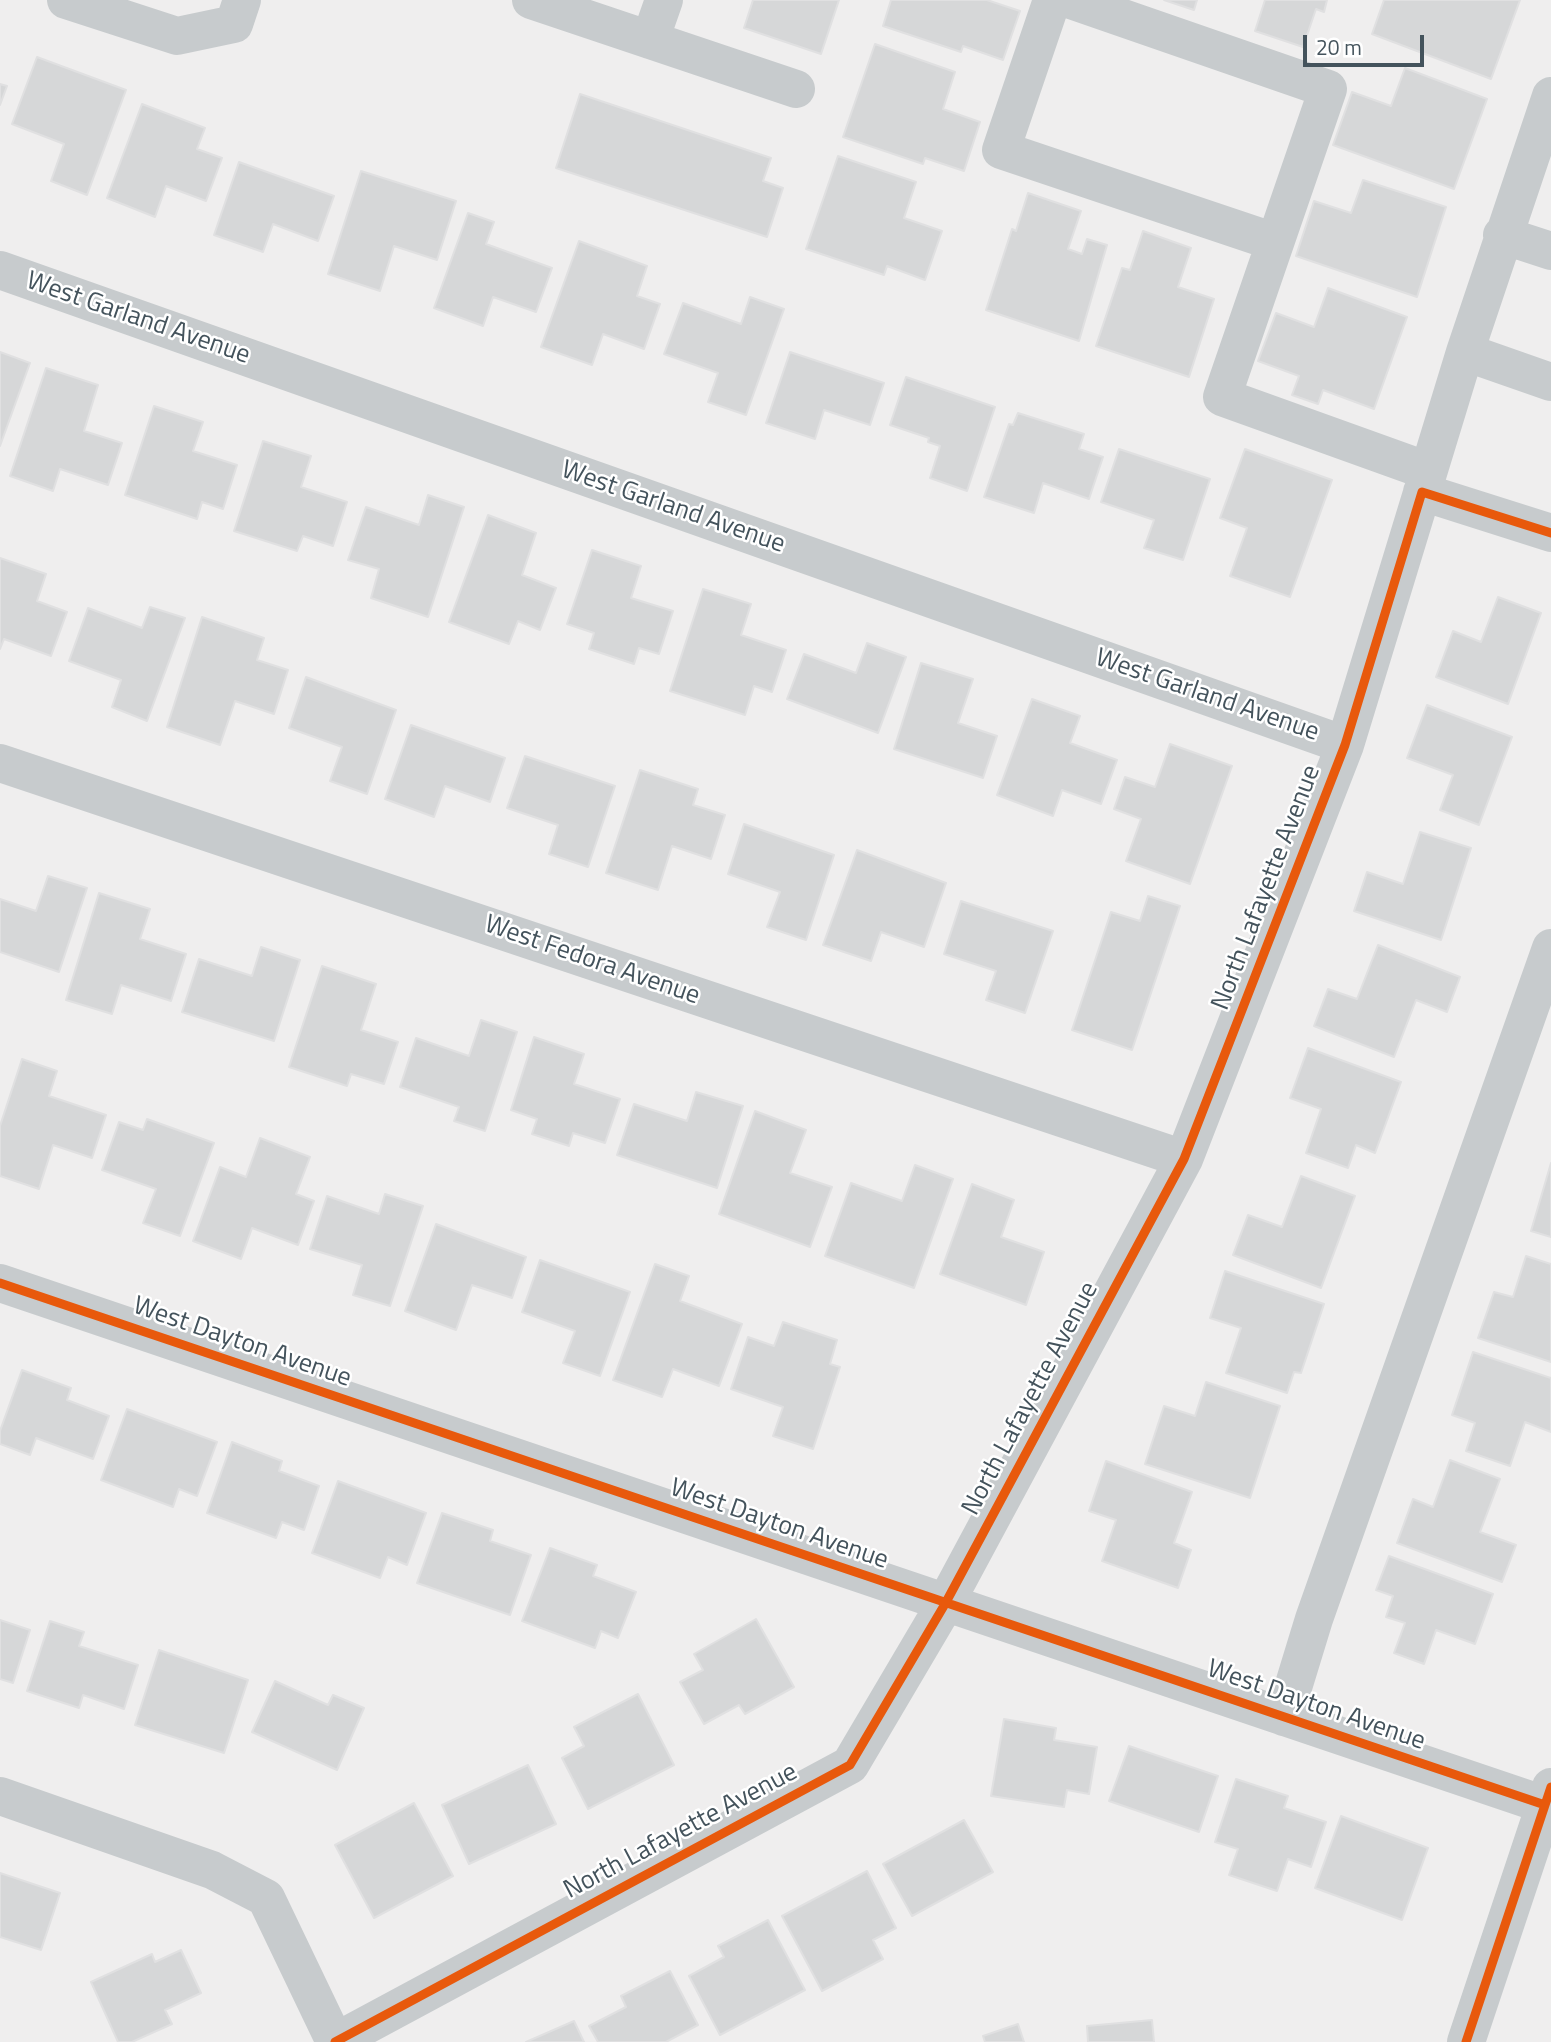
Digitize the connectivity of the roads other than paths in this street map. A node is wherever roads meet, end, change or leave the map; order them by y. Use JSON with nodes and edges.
{"nodes":[{"id":1,"x":66,"y":0,"type":"edge"},
{"id":2,"x":242,"y":0,"type":"edge"},
{"id":3,"x":531,"y":0,"type":"edge"},
{"id":4,"x":664,"y":0,"type":"edge"},
{"id":5,"x":1052,"y":0,"type":"edge"},
{"id":6,"x":1071,"y":0,"type":"edge"},
{"id":7,"x":650,"y":40,"type":"junction"},
{"id":8,"x":796,"y":89,"type":"dead end"},
{"id":9,"x":1551,"y":96,"type":"edge"},
{"id":10,"x":1502,"y":235,"type":"junction"},
{"id":11,"x":1275,"y":242,"type":"junction"},
{"id":12,"x":1551,"y":251,"type":"edge"},
{"id":13,"x":0,"y":270,"type":"edge"},
{"id":14,"x":1465,"y":352,"type":"junction"},
{"id":15,"x":1551,"y":382,"type":"edge"},
{"id":16,"x":1425,"y":482,"type":"junction"},
{"id":17,"x":1551,"y":533,"type":"edge"},
{"id":18,"x":1345,"y":745,"type":"junction"},
{"id":19,"x":0,"y":762,"type":"edge"},
{"id":20,"x":1551,"y":947,"type":"edge"},
{"id":21,"x":1184,"y":1158,"type":"junction"},
{"id":22,"x":0,"y":1283,"type":"edge"},
{"id":23,"x":944,"y":1604,"type":"junction"},
{"id":24,"x":1284,"y":1717,"type":"junction"},
{"id":25,"x":0,"y":1796,"type":"edge"},
{"id":26,"x":1548,"y":1796,"type":"edge"},
{"id":27,"x":335,"y":2042,"type":"edge"},
{"id":28,"x":1466,"y":2042,"type":"edge"}],
"edges":[{"from":1,"to":2,"type":"street"},
{"from":3,"to":7,"type":"street"},
{"from":4,"to":7,"type":"street"},
{"from":5,"to":11,"type":"street"},
{"from":6,"to":11,"type":"street"},
{"from":7,"to":8,"type":"street"},
{"from":9,"to":10,"type":"street","name":"North Lafayette Avenue"},
{"from":10,"to":12,"type":"street"},
{"from":10,"to":14,"type":"street","name":"North Lafayette Avenue"},
{"from":11,"to":16,"type":"street"},
{"from":13,"to":18,"type":"street","name":"West Garland Avenue"},
{"from":14,"to":15,"type":"street"},
{"from":14,"to":16,"type":"street","name":"North Lafayette Avenue"},
{"from":16,"to":17,"type":"street"},
{"from":16,"to":18,"type":"street","name":"North Lafayette Avenue"},
{"from":18,"to":21,"type":"street","name":"North Lafayette Avenue"},
{"from":19,"to":21,"type":"street","name":"West Fedora Avenue"},
{"from":20,"to":24,"type":"street"},
{"from":21,"to":23,"type":"street","name":"North Lafayette Avenue"},
{"from":22,"to":23,"type":"street","name":"West Dayton Avenue"},
{"from":23,"to":24,"type":"street","name":"West Dayton Avenue"},
{"from":23,"to":27,"type":"street","name":"North Lafayette Avenue"},
{"from":24,"to":26,"type":"street","name":"West Dayton Avenue"},
{"from":25,"to":27,"type":"street"},
{"from":26,"to":28,"type":"street"}]}
